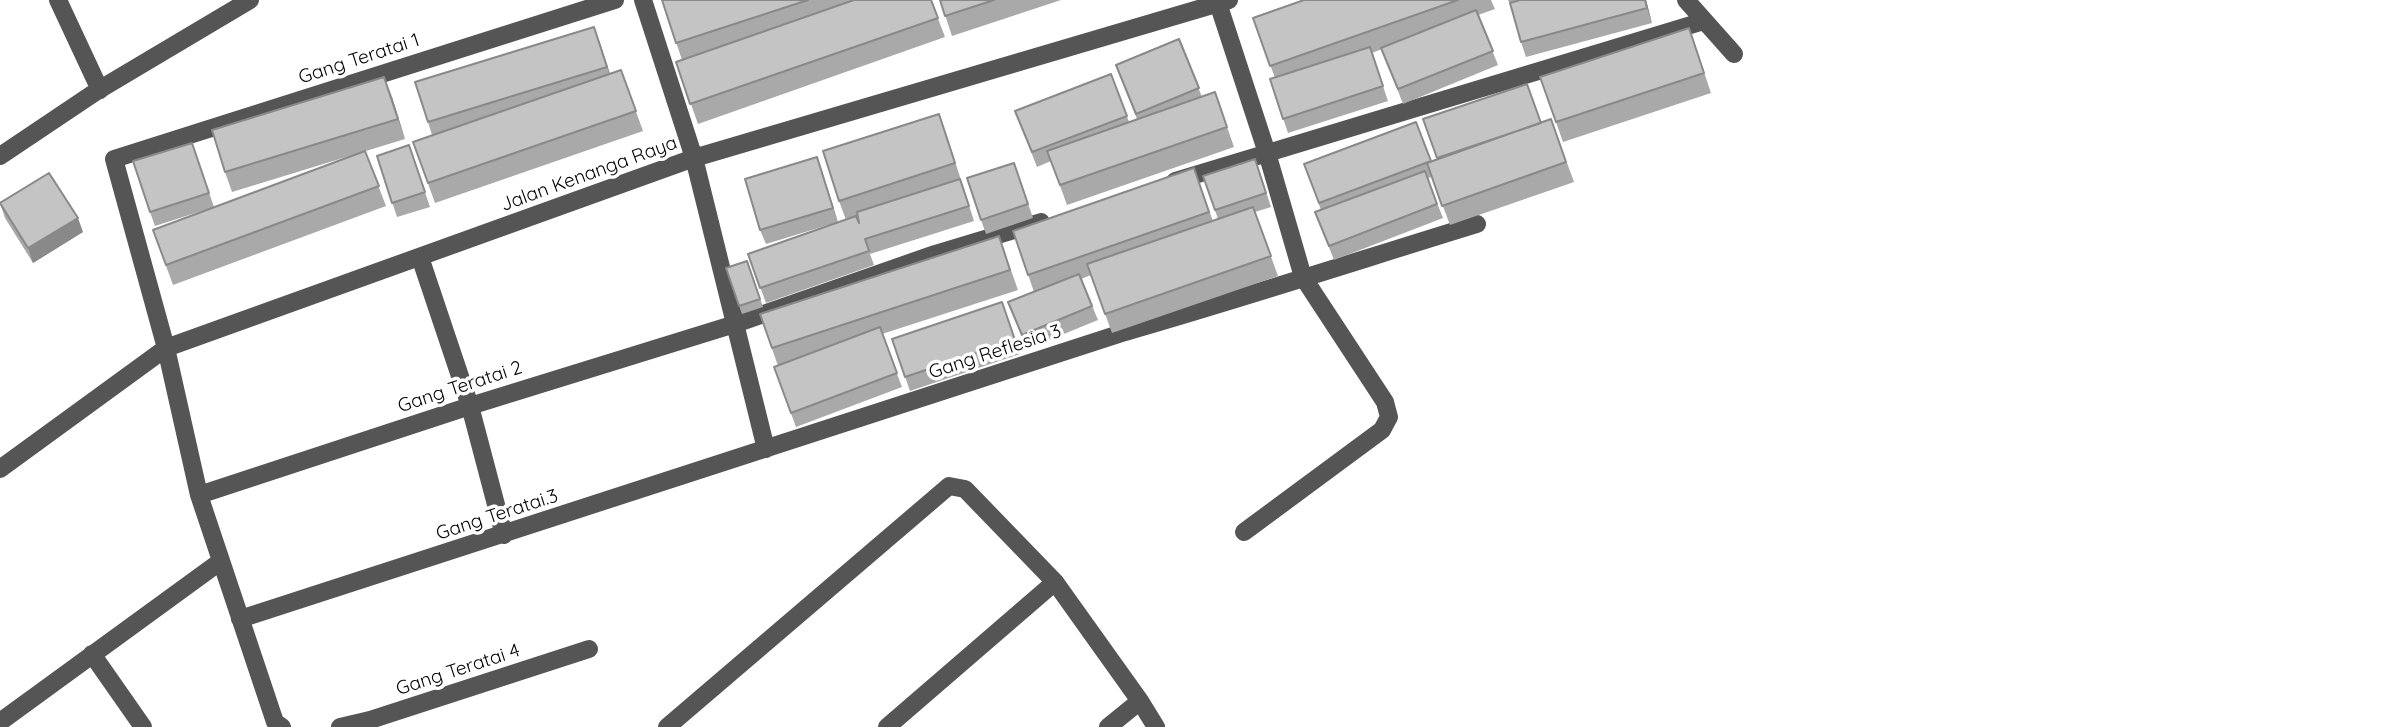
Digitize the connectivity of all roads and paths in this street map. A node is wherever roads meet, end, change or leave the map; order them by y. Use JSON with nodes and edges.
{"nodes":[{"id":1,"x":58,"y":0,"type":"edge"},
{"id":2,"x":250,"y":0,"type":"edge"},
{"id":3,"x":615,"y":0,"type":"edge"},
{"id":4,"x":643,"y":0,"type":"edge"},
{"id":5,"x":1686,"y":0,"type":"edge"},
{"id":6,"x":1222,"y":1,"type":"edge"},
{"id":7,"x":1704,"y":21,"type":"junction"},
{"id":8,"x":1734,"y":54,"type":"dead end"},
{"id":9,"x":100,"y":90,"type":"junction"},
{"id":10,"x":1267,"y":153,"type":"junction"},
{"id":11,"x":0,"y":156,"type":"edge"},
{"id":12,"x":694,"y":158,"type":"junction"},
{"id":13,"x":1161,"y":185,"type":"edge"},
{"id":14,"x":1055,"y":218,"type":"edge"},
{"id":15,"x":1477,"y":224,"type":"dead end"},
{"id":16,"x":420,"y":257,"type":"junction"},
{"id":17,"x":1303,"y":277,"type":"junction"},
{"id":18,"x":735,"y":324,"type":"junction"},
{"id":19,"x":166,"y":348,"type":"junction"},
{"id":20,"x":470,"y":405,"type":"junction"},
{"id":21,"x":766,"y":449,"type":"junction"},
{"id":22,"x":0,"y":469,"type":"edge"},
{"id":23,"x":199,"y":495,"type":"junction"},
{"id":24,"x":1244,"y":532,"type":"dead end"},
{"id":25,"x":503,"y":535,"type":"junction"},
{"id":26,"x":221,"y":561,"type":"junction"},
{"id":27,"x":1055,"y":582,"type":"junction"},
{"id":28,"x":240,"y":619,"type":"junction"},
{"id":29,"x":589,"y":649,"type":"dead end"},
{"id":30,"x":92,"y":654,"type":"junction"},
{"id":31,"x":1140,"y":701,"type":"junction"},
{"id":32,"x":0,"y":722,"type":"edge"},
{"id":33,"x":143,"y":727,"type":"edge"},
{"id":34,"x":282,"y":727,"type":"edge"},
{"id":35,"x":340,"y":727,"type":"edge"},
{"id":36,"x":667,"y":727,"type":"edge"},
{"id":37,"x":887,"y":727,"type":"edge"},
{"id":38,"x":1108,"y":727,"type":"edge"},
{"id":39,"x":1156,"y":727,"type":"edge"}],
"edges":[{"from":1,"to":9,"type":"street"},
{"from":2,"to":9,"type":"street"},
{"from":3,"to":19,"type":"street","name":"Gang Teratai 1"},
{"from":4,"to":12,"type":"street"},
{"from":5,"to":7,"type":"street"},
{"from":6,"to":10,"type":"street"},
{"from":6,"to":12,"type":"street","name":"Jalan Kenanga Raya"},
{"from":7,"to":8,"type":"street"},
{"from":7,"to":10,"type":"street"},
{"from":9,"to":11,"type":"street"},
{"from":10,"to":13,"type":"street"},
{"from":10,"to":17,"type":"street"},
{"from":12,"to":16,"type":"street","name":"Jalan Kenanga Raya"},
{"from":12,"to":18,"type":"street"},
{"from":14,"to":18,"type":"street","name":"Gang Teratai 2"},
{"from":15,"to":17,"type":"street","name":"Gang Reflesia 3"},
{"from":16,"to":19,"type":"street","name":"Jalan Kenanga Raya"},
{"from":16,"to":20,"type":"street"},
{"from":17,"to":21,"type":"street","name":"Gang Reflesia 3"},
{"from":17,"to":24,"type":"street"},
{"from":18,"to":20,"type":"street","name":"Gang Teratai 2"},
{"from":18,"to":21,"type":"street"},
{"from":19,"to":22,"type":"street","name":"Jalan Kenanga Raya"},
{"from":19,"to":23,"type":"street"},
{"from":20,"to":23,"type":"street","name":"Gang Teratai 2"},
{"from":20,"to":25,"type":"street"},
{"from":21,"to":25,"type":"street","name":"Gang Teratai.3"},
{"from":23,"to":26,"type":"street"},
{"from":25,"to":28,"type":"street","name":"Gang Teratai.3"},
{"from":26,"to":28,"type":"street"},
{"from":26,"to":30,"type":"street"},
{"from":27,"to":31,"type":"street"},
{"from":27,"to":36,"type":"street"},
{"from":27,"to":37,"type":"street"},
{"from":28,"to":34,"type":"street"},
{"from":29,"to":35,"type":"street","name":"Gang Teratai 4"},
{"from":30,"to":32,"type":"street"},
{"from":30,"to":33,"type":"street"},
{"from":31,"to":38,"type":"street"},
{"from":31,"to":39,"type":"street"}]}
